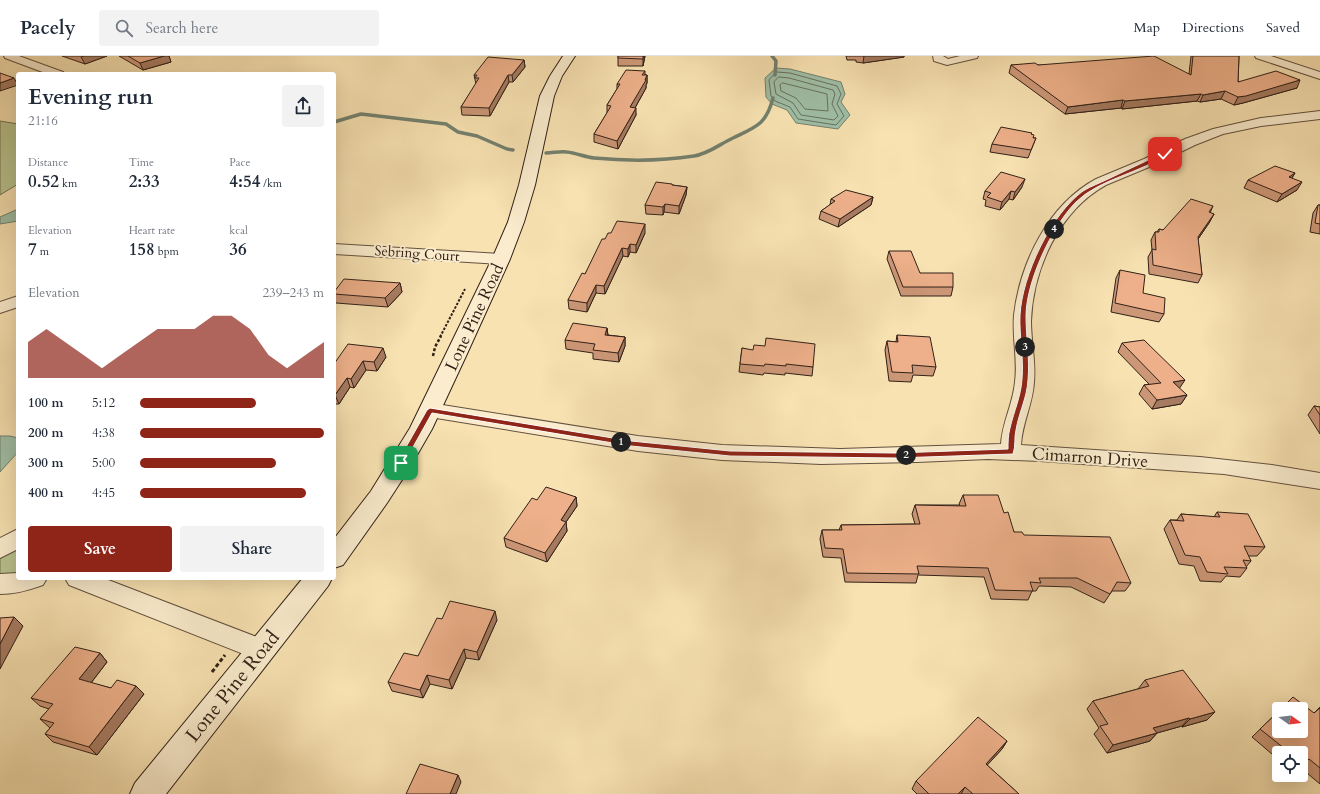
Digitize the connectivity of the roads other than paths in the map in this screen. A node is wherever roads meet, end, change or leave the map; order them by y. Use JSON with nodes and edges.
{"nodes":[{"id":1,"x":9,"y":56,"type":"edge"},
{"id":2,"x":569,"y":56,"type":"edge"},
{"id":3,"x":938,"y":56,"type":"edge"},
{"id":4,"x":973,"y":56,"type":"edge"},
{"id":5,"x":1260,"y":56,"type":"edge"},
{"id":6,"x":53,"y":72,"type":"edge"},
{"id":7,"x":1320,"y":76,"type":"edge"},
{"id":8,"x":1320,"y":115,"type":"edge"},
{"id":9,"x":336,"y":249,"type":"edge"},
{"id":10,"x":501,"y":258,"type":"junction"},
{"id":11,"x":16,"y":302,"type":"edge"},
{"id":12,"x":0,"y":308,"type":"edge"},
{"id":13,"x":430,"y":410,"type":"junction"},
{"id":14,"x":1011,"y":452,"type":"junction"},
{"id":15,"x":1320,"y":481,"type":"edge"},
{"id":16,"x":16,"y":539,"type":"edge"},
{"id":17,"x":0,"y":549,"type":"edge"},
{"id":18,"x":336,"y":555,"type":"edge"},
{"id":19,"x":28,"y":580,"type":"edge"},
{"id":20,"x":82,"y":580,"type":"edge"},
{"id":21,"x":317,"y":580,"type":"edge"},
{"id":22,"x":0,"y":584,"type":"edge"},
{"id":23,"x":261,"y":650,"type":"junction"},
{"id":24,"x":146,"y":794,"type":"edge"}],
"edges":[{"from":1,"to":6,"type":"street"},
{"from":2,"to":10,"type":"street","name":"Lone Pine Road"},
{"from":3,"to":4,"type":"street"},
{"from":5,"to":7,"type":"street"},
{"from":8,"to":14,"type":"street"},
{"from":9,"to":10,"type":"street","name":"Sebring Court"},
{"from":10,"to":13,"type":"street","name":"Lone Pine Road"},
{"from":11,"to":12,"type":"street"},
{"from":13,"to":14,"type":"street","name":"Cimarron Drive"},
{"from":13,"to":18,"type":"street","name":"Lone Pine Road"},
{"from":14,"to":15,"type":"street","name":"Cimarron Drive"},
{"from":16,"to":17,"type":"street"},
{"from":19,"to":22,"type":"street"},
{"from":20,"to":23,"type":"street"},
{"from":21,"to":23,"type":"street","name":"Lone Pine Road"},
{"from":23,"to":24,"type":"street","name":"Lone Pine Road"}]}
